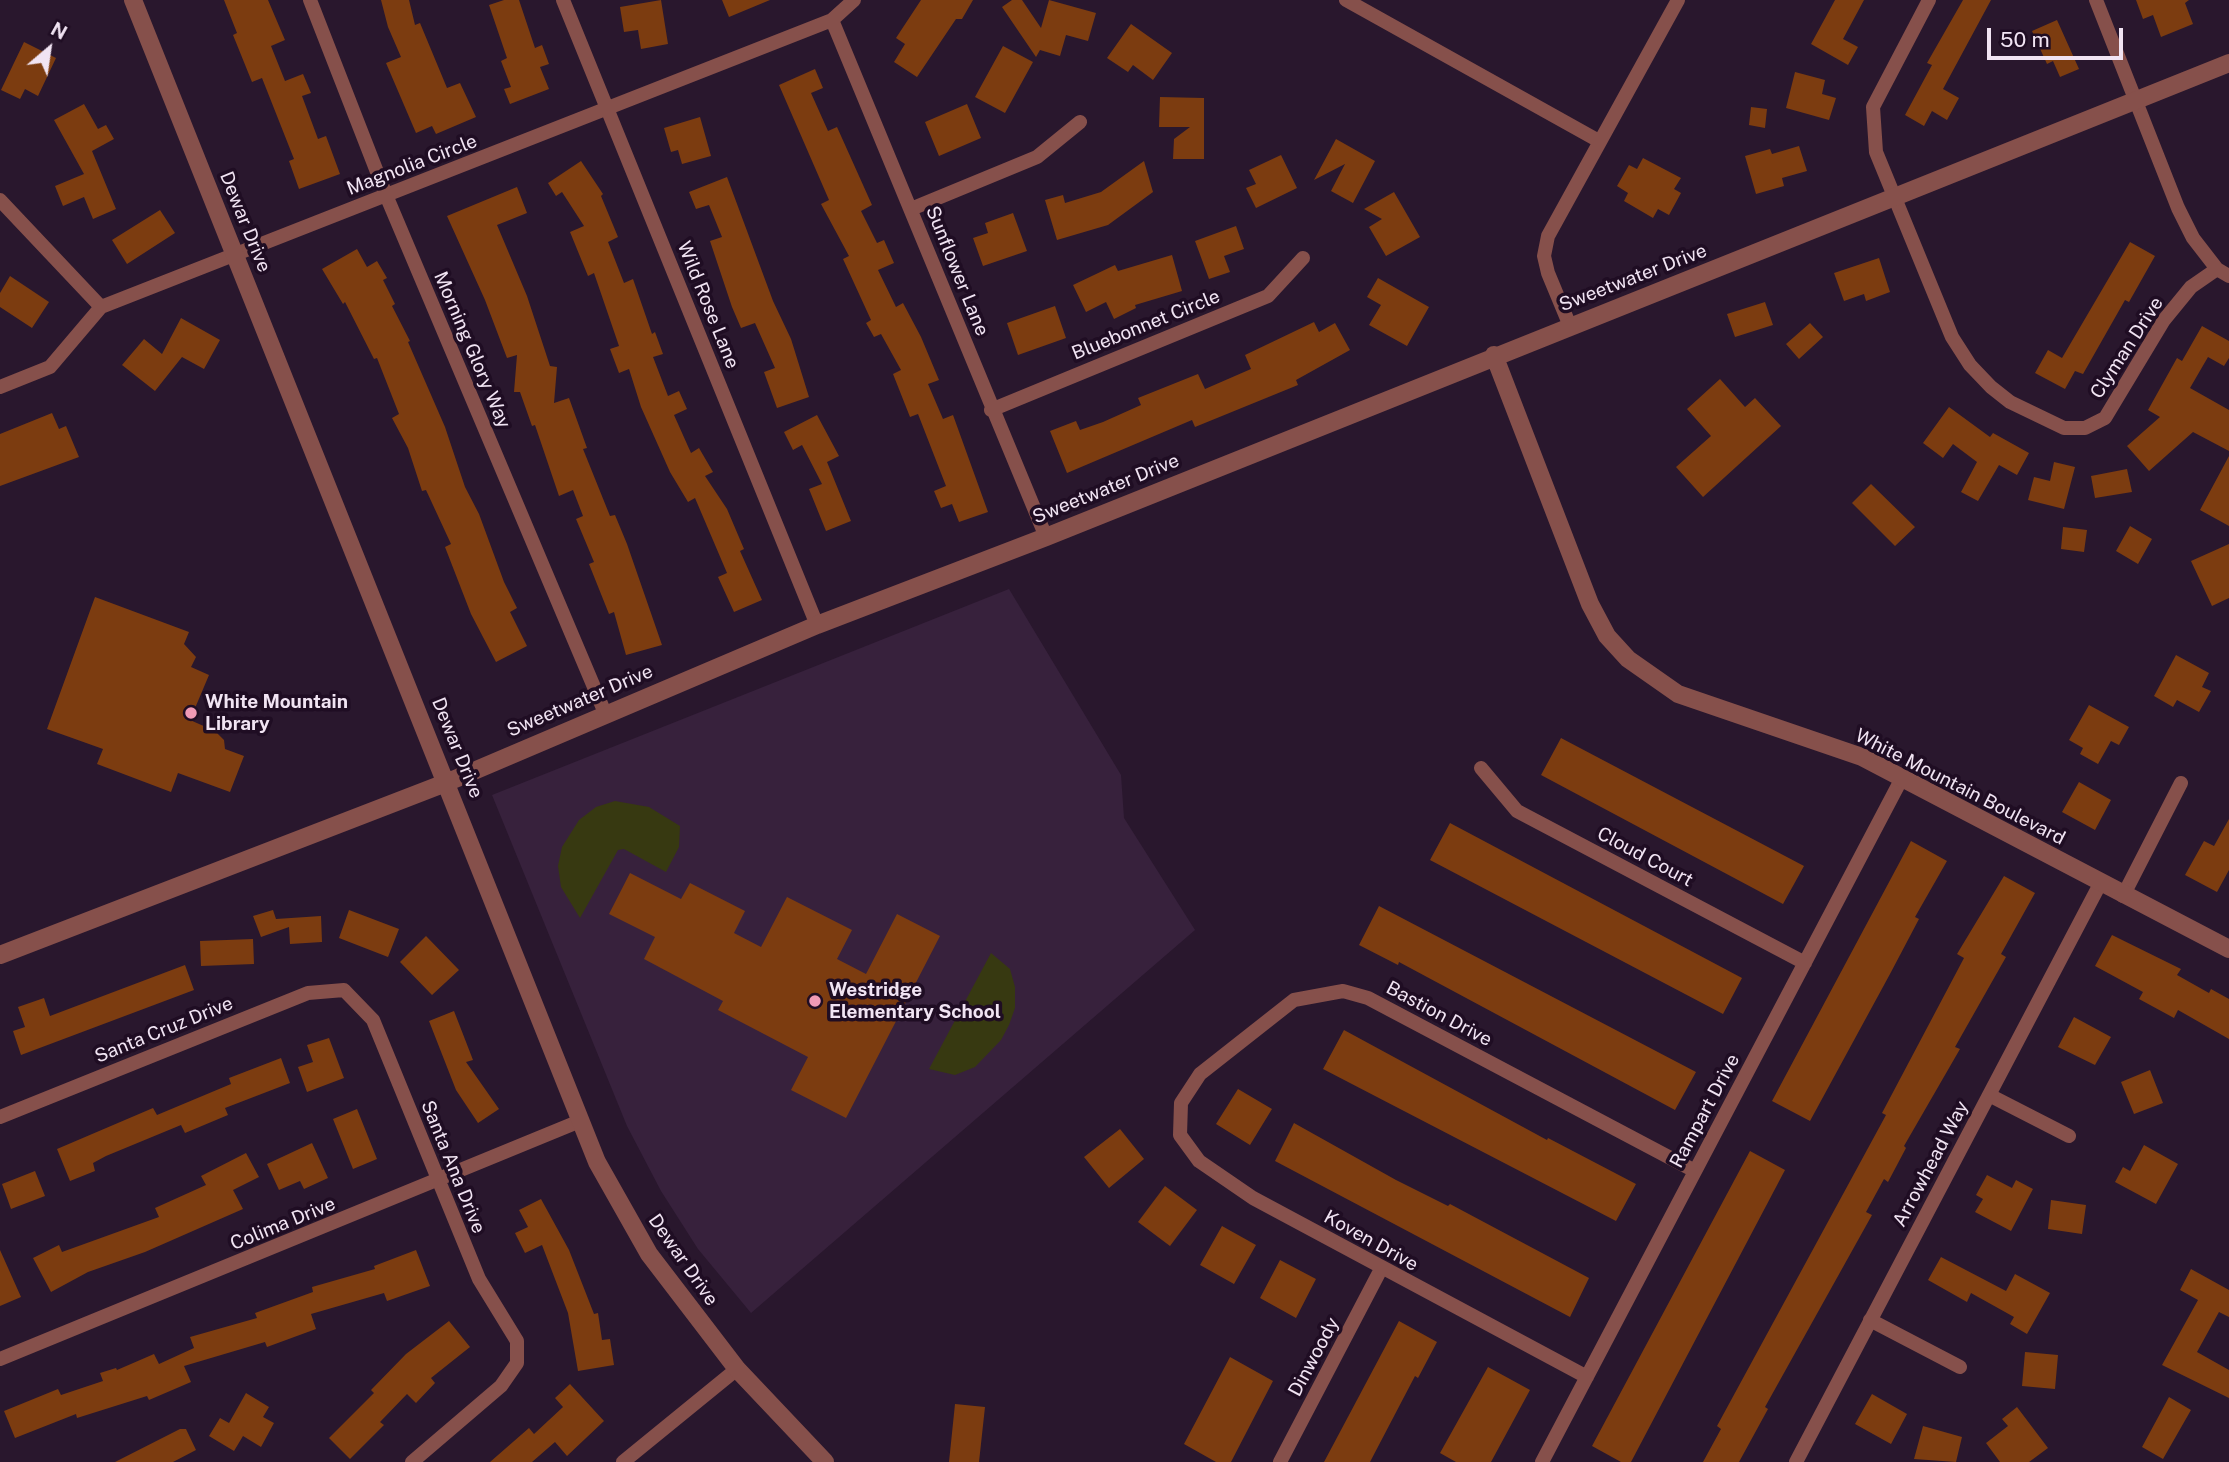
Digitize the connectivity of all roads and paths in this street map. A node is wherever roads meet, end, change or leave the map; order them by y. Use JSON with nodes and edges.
{"nodes":[{"id":1,"x":133,"y":0,"type":"edge"},
{"id":2,"x":310,"y":0,"type":"edge"},
{"id":3,"x":564,"y":0,"type":"edge"},
{"id":4,"x":854,"y":0,"type":"edge"},
{"id":5,"x":1346,"y":0,"type":"edge"},
{"id":6,"x":1678,"y":0,"type":"edge"},
{"id":7,"x":1929,"y":0,"type":"edge"},
{"id":8,"x":2096,"y":0,"type":"edge"},
{"id":9,"x":832,"y":20,"type":"junction"},
{"id":10,"x":2229,"y":63,"type":"edge"},
{"id":11,"x":2136,"y":100,"type":"junction"},
{"id":12,"x":607,"y":110,"type":"junction"},
{"id":13,"x":1080,"y":122,"type":"dead end"},
{"id":14,"x":1600,"y":141,"type":"junction"},
{"id":15,"x":386,"y":195,"type":"junction"},
{"id":16,"x":1893,"y":198,"type":"junction"},
{"id":17,"x":0,"y":200,"type":"edge"},
{"id":18,"x":911,"y":209,"type":"junction"},
{"id":19,"x":236,"y":256,"type":"junction"},
{"id":20,"x":1303,"y":258,"type":"dead end"},
{"id":21,"x":2223,"y":272,"type":"edge"},
{"id":22,"x":101,"y":307,"type":"junction"},
{"id":23,"x":1570,"y":326,"type":"junction"},
{"id":24,"x":1494,"y":355,"type":"junction"},
{"id":25,"x":0,"y":387,"type":"edge"},
{"id":26,"x":991,"y":410,"type":"junction"},
{"id":27,"x":1046,"y":537,"type":"junction"},
{"id":28,"x":817,"y":625,"type":"junction"},
{"id":29,"x":605,"y":713,"type":"junction"},
{"id":30,"x":1481,"y":768,"type":"dead end"},
{"id":31,"x":1902,"y":778,"type":"junction"},
{"id":32,"x":448,"y":782,"type":"junction"},
{"id":33,"x":2181,"y":783,"type":"dead end"},
{"id":34,"x":2100,"y":884,"type":"junction"},
{"id":35,"x":2123,"y":896,"type":"junction"},
{"id":36,"x":2229,"y":949,"type":"edge"},
{"id":37,"x":0,"y":955,"type":"edge"},
{"id":38,"x":1805,"y":963,"type":"junction"},
{"id":39,"x":344,"y":990,"type":"joint"},
{"id":40,"x":1989,"y":1095,"type":"junction"},
{"id":41,"x":1181,"y":1103,"type":"joint"},
{"id":42,"x":0,"y":1117,"type":"edge"},
{"id":43,"x":580,"y":1121,"type":"junction"},
{"id":44,"x":2069,"y":1136,"type":"dead end"},
{"id":45,"x":1695,"y":1171,"type":"junction"},
{"id":46,"x":438,"y":1182,"type":"junction"},
{"id":47,"x":1381,"y":1269,"type":"junction"},
{"id":48,"x":1870,"y":1320,"type":"junction"},
{"id":49,"x":0,"y":1359,"type":"edge"},
{"id":50,"x":1960,"y":1367,"type":"dead end"},
{"id":51,"x":737,"y":1369,"type":"junction"},
{"id":52,"x":1587,"y":1377,"type":"junction"},
{"id":53,"x":412,"y":1462,"type":"edge"},
{"id":54,"x":623,"y":1462,"type":"edge"},
{"id":55,"x":825,"y":1462,"type":"edge"},
{"id":56,"x":1280,"y":1462,"type":"edge"},
{"id":57,"x":1542,"y":1462,"type":"edge"},
{"id":58,"x":1796,"y":1462,"type":"edge"}],
"edges":[{"from":1,"to":19,"type":"street","name":"Dewar Drive"},
{"from":2,"to":15,"type":"street","name":"Morning Glory Way"},
{"from":3,"to":12,"type":"street","name":"Wild Rose Lane"},
{"from":4,"to":9,"type":"street","name":"Magnolia Circle"},
{"from":5,"to":14,"type":"street"},
{"from":6,"to":14,"type":"street"},
{"from":7,"to":16,"type":"street","name":"Clyman Drive"},
{"from":8,"to":11,"type":"street"},
{"from":9,"to":12,"type":"street","name":"Magnolia Circle"},
{"from":9,"to":18,"type":"street","name":"Sunflower Lane"},
{"from":10,"to":11,"type":"street","name":"Sweetwater Drive"},
{"from":11,"to":16,"type":"street","name":"Sweetwater Drive"},
{"from":11,"to":21,"type":"street"},
{"from":12,"to":15,"type":"street","name":"Magnolia Circle"},
{"from":12,"to":28,"type":"street","name":"Wild Rose Lane"},
{"from":13,"to":18,"type":"street"},
{"from":14,"to":23,"type":"street"},
{"from":15,"to":19,"type":"street","name":"Magnolia Circle"},
{"from":15,"to":29,"type":"street","name":"Morning Glory Way"},
{"from":16,"to":21,"type":"street","name":"Clyman Drive"},
{"from":16,"to":23,"type":"street","name":"Sweetwater Drive"},
{"from":17,"to":22,"type":"street"},
{"from":18,"to":26,"type":"street","name":"Sunflower Lane"},
{"from":19,"to":22,"type":"street","name":"Magnolia Circle"},
{"from":19,"to":32,"type":"street","name":"Dewar Drive"},
{"from":20,"to":26,"type":"street","name":"Bluebonnet Circle"},
{"from":22,"to":25,"type":"street","name":"Magnolia Circle"},
{"from":23,"to":24,"type":"street","name":"Sweetwater Drive"},
{"from":24,"to":27,"type":"street","name":"Sweetwater Drive"},
{"from":24,"to":31,"type":"street","name":"White Mountain Boulevard"},
{"from":26,"to":27,"type":"street","name":"Sunflower Lane"},
{"from":27,"to":28,"type":"street","name":"Sweetwater Drive"},
{"from":28,"to":29,"type":"street","name":"Sweetwater Drive"},
{"from":29,"to":32,"type":"street","name":"Sweetwater Drive"},
{"from":30,"to":38,"type":"street","name":"Cloud Court"},
{"from":31,"to":34,"type":"street","name":"White Mountain Boulevard"},
{"from":31,"to":38,"type":"street","name":"Rampart Drive"},
{"from":32,"to":37,"type":"street","name":"Sweetwater Drive"},
{"from":32,"to":43,"type":"street","name":"Dewar Drive"},
{"from":33,"to":35,"type":"street"},
{"from":34,"to":35,"type":"street","name":"White Mountain Boulevard"},
{"from":34,"to":40,"type":"street","name":"Arrowhead Way"},
{"from":35,"to":36,"type":"street","name":"White Mountain Boulevard"},
{"from":38,"to":45,"type":"street","name":"Rampart Drive"},
{"from":39,"to":42,"type":"street","name":"Santa Cruz Drive"},
{"from":39,"to":46,"type":"street","name":"Santa Ana Drive"},
{"from":40,"to":44,"type":"street"},
{"from":40,"to":48,"type":"street","name":"Arrowhead Way"},
{"from":41,"to":45,"type":"street","name":"Bastion Drive"},
{"from":41,"to":47,"type":"street","name":"Koven Drive"},
{"from":43,"to":46,"type":"street","name":"Colima Drive"},
{"from":43,"to":51,"type":"street","name":"Dewar Drive"},
{"from":45,"to":52,"type":"street","name":"Rampart Drive"},
{"from":46,"to":49,"type":"street","name":"Colima Drive"},
{"from":46,"to":53,"type":"street","name":"Santa Ana Drive"},
{"from":47,"to":52,"type":"street","name":"Koven Drive"},
{"from":47,"to":56,"type":"street","name":"Dinwoody"},
{"from":48,"to":50,"type":"street"},
{"from":48,"to":58,"type":"street","name":"Arrowhead Way"},
{"from":51,"to":54,"type":"street"},
{"from":51,"to":55,"type":"street","name":"Dewar Drive"},
{"from":52,"to":57,"type":"street","name":"Rampart Drive"}]}
